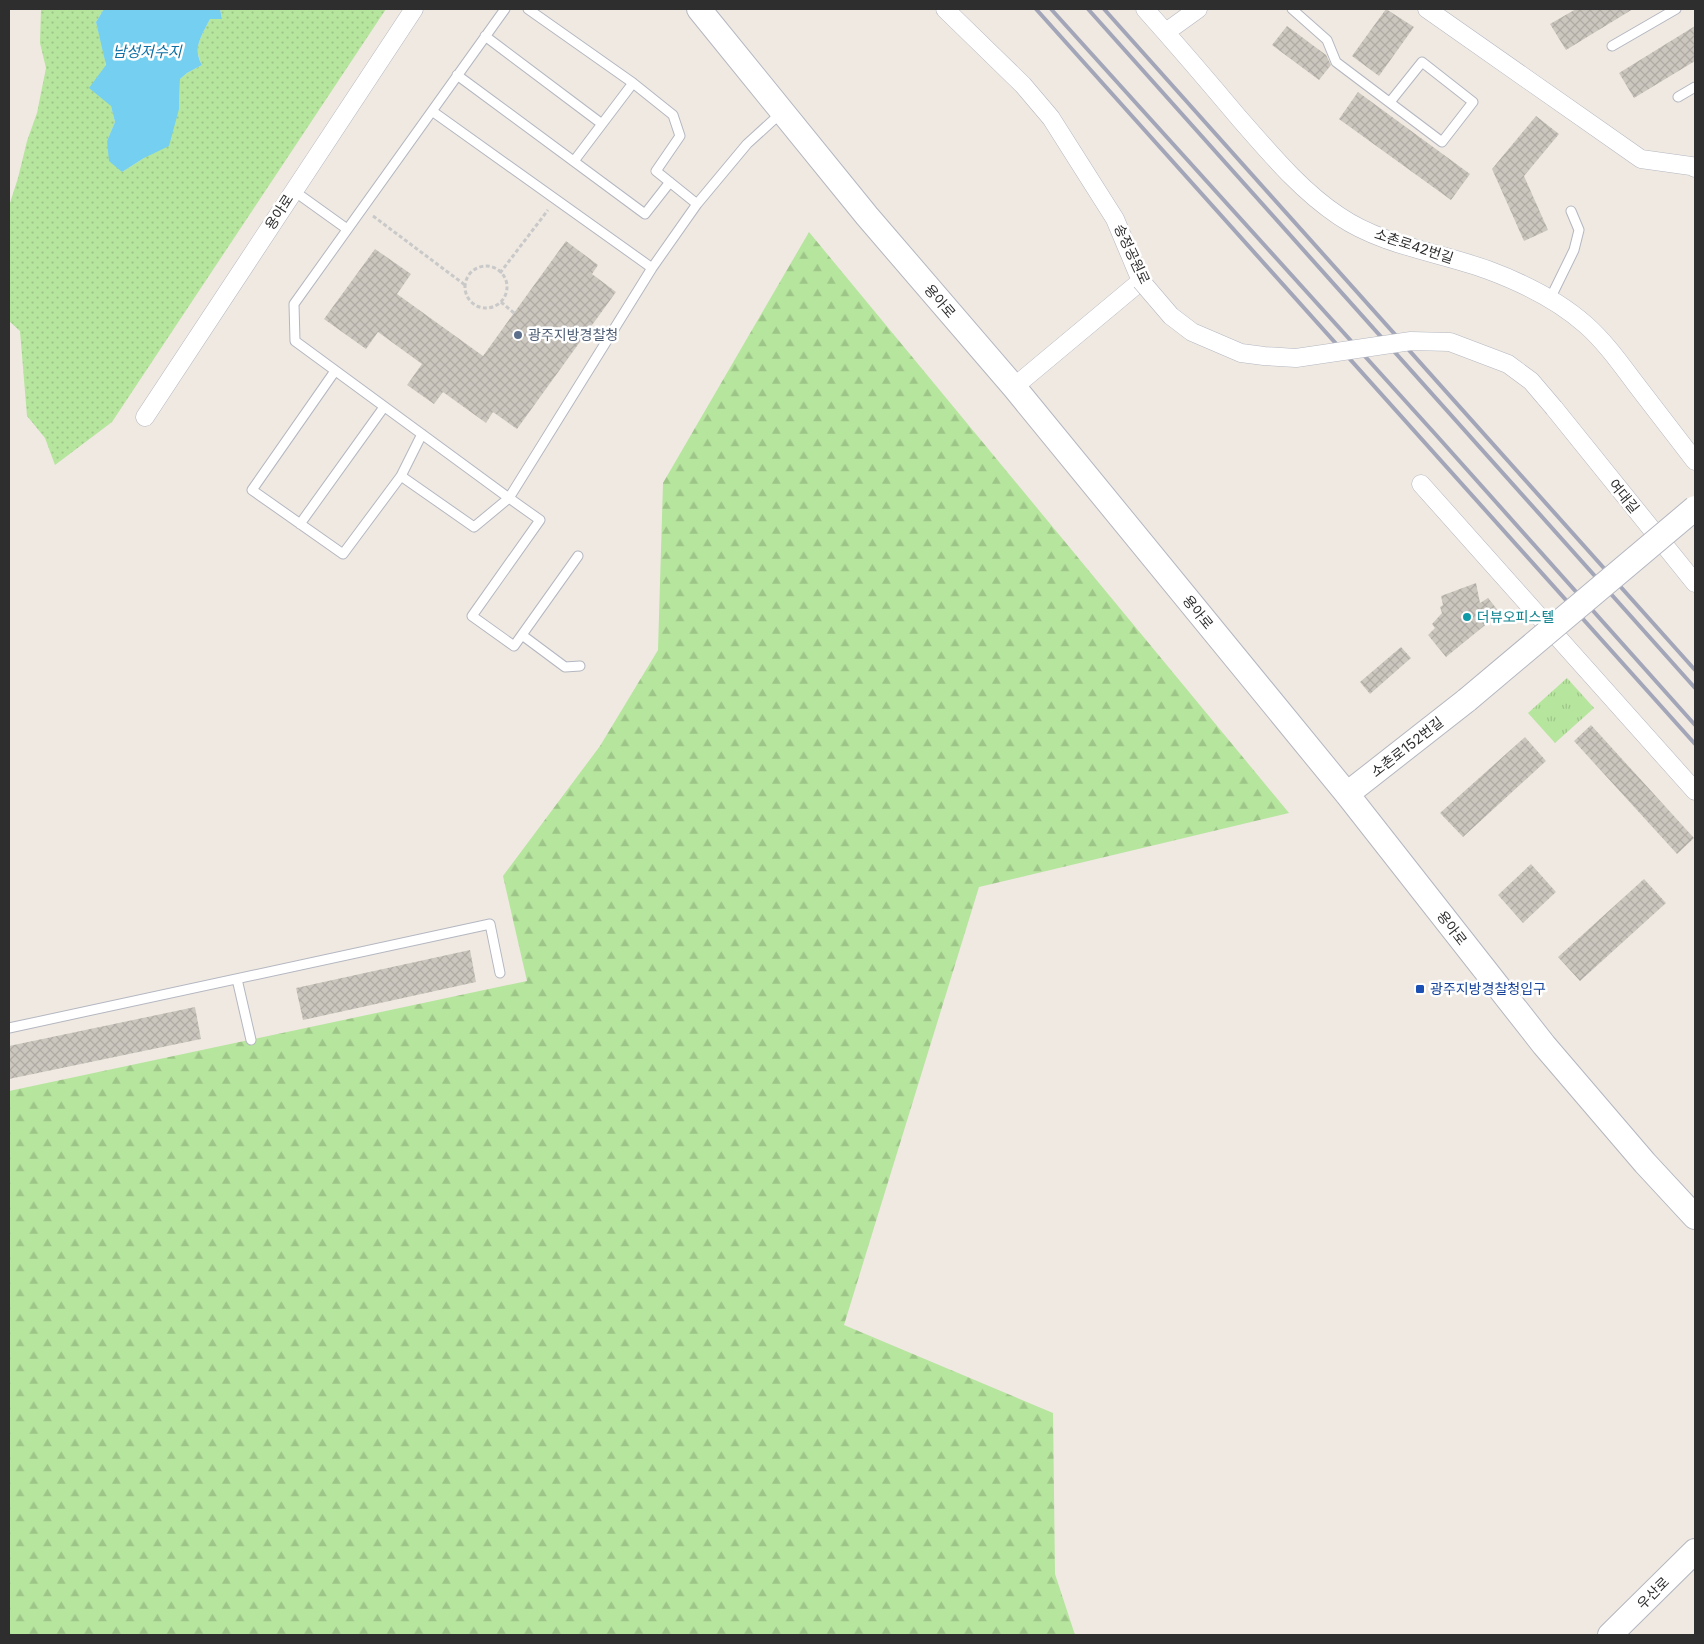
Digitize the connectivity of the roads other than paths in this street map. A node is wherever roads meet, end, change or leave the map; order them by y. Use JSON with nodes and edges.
{"nodes":[{"id":1,"x":414,"y":9,"type":"edge"},
{"id":2,"x":505,"y":9,"type":"edge"},
{"id":3,"x":528,"y":9,"type":"edge"},
{"id":4,"x":699,"y":9,"type":"edge"},
{"id":5,"x":946,"y":9,"type":"edge"},
{"id":6,"x":1145,"y":9,"type":"edge"},
{"id":7,"x":1198,"y":9,"type":"edge"},
{"id":8,"x":1292,"y":9,"type":"edge"},
{"id":9,"x":1426,"y":9,"type":"edge"},
{"id":10,"x":1676,"y":9,"type":"edge"},
{"id":11,"x":1166,"y":32,"type":"junction"},
{"id":12,"x":485,"y":36,"type":"junction"},
{"id":13,"x":1612,"y":46,"type":"dead end"},
{"id":14,"x":457,"y":75,"type":"junction"},
{"id":15,"x":633,"y":83,"type":"junction"},
{"id":16,"x":1695,"y":86,"type":"edge"},
{"id":17,"x":1678,"y":97,"type":"dead end"},
{"id":18,"x":1390,"y":102,"type":"junction"},
{"id":19,"x":432,"y":111,"type":"junction"},
{"id":20,"x":783,"y":112,"type":"junction"},
{"id":21,"x":602,"y":124,"type":"junction"},
{"id":22,"x":574,"y":162,"type":"junction"},
{"id":23,"x":1695,"y":168,"type":"edge"},
{"id":24,"x":670,"y":182,"type":"junction"},
{"id":25,"x":294,"y":191,"type":"junction"},
{"id":26,"x":697,"y":204,"type":"junction"},
{"id":27,"x":1571,"y":211,"type":"dead end"},
{"id":28,"x":347,"y":229,"type":"junction"},
{"id":29,"x":652,"y":268,"type":"junction"},
{"id":30,"x":1141,"y":282,"type":"junction"},
{"id":31,"x":1550,"y":299,"type":"junction"},
{"id":32,"x":335,"y":371,"type":"junction"},
{"id":33,"x":1014,"y":387,"type":"junction"},
{"id":34,"x":384,"y":407,"type":"junction"},
{"id":35,"x":1554,"y":408,"type":"joint"},
{"id":36,"x":145,"y":417,"type":"dead end"},
{"id":37,"x":422,"y":434,"type":"junction"},
{"id":38,"x":1695,"y":461,"type":"edge"},
{"id":39,"x":401,"y":476,"type":"junction"},
{"id":40,"x":1421,"y":484,"type":"dead end"},
{"id":41,"x":509,"y":498,"type":"junction"},
{"id":42,"x":1695,"y":508,"type":"edge"},
{"id":43,"x":300,"y":524,"type":"junction"},
{"id":44,"x":578,"y":556,"type":"dead end"},
{"id":45,"x":1695,"y":582,"type":"edge"},
{"id":46,"x":522,"y":635,"type":"junction"},
{"id":47,"x":580,"y":666,"type":"dead end"},
{"id":48,"x":1695,"y":791,"type":"edge"},
{"id":49,"x":1347,"y":794,"type":"junction"},
{"id":50,"x":500,"y":973,"type":"dead end"},
{"id":51,"x":237,"y":979,"type":"junction"},
{"id":52,"x":9,"y":1028,"type":"edge"},
{"id":53,"x":251,"y":1040,"type":"dead end"},
{"id":54,"x":1695,"y":1217,"type":"edge"},
{"id":55,"x":1695,"y":1551,"type":"edge"},
{"id":56,"x":1610,"y":1635,"type":"edge"}],
"edges":[{"from":1,"to":25,"type":"street","name":"용아로"},
{"from":2,"to":12,"type":"lane"},
{"from":3,"to":15,"type":"lane"},
{"from":4,"to":20,"type":"street","name":"용아로"},
{"from":5,"to":30,"type":"street","name":"송정공원로"},
{"from":6,"to":11,"type":"street","name":"소촌로42번길"},
{"from":7,"to":11,"type":"street"},
{"from":8,"to":18,"type":"lane"},
{"from":9,"to":23,"type":"street"},
{"from":10,"to":13,"type":"lane"},
{"from":11,"to":31,"type":"street","name":"소촌로42번길"},
{"from":12,"to":14,"type":"lane"},
{"from":12,"to":21,"type":"lane"},
{"from":14,"to":19,"type":"lane"},
{"from":14,"to":22,"type":"lane"},
{"from":15,"to":21,"type":"lane"},
{"from":15,"to":24,"type":"lane"},
{"from":16,"to":17,"type":"lane"},
{"from":18,"to":18,"type":"lane"},
{"from":19,"to":28,"type":"lane"},
{"from":19,"to":29,"type":"lane"},
{"from":20,"to":26,"type":"lane"},
{"from":20,"to":33,"type":"street","name":"용아로"},
{"from":21,"to":22,"type":"lane"},
{"from":22,"to":24,"type":"lane"},
{"from":24,"to":26,"type":"lane"},
{"from":25,"to":28,"type":"lane"},
{"from":25,"to":36,"type":"street","name":"용아로"},
{"from":26,"to":29,"type":"lane"},
{"from":27,"to":31,"type":"lane"},
{"from":28,"to":32,"type":"lane"},
{"from":29,"to":41,"type":"lane"},
{"from":30,"to":33,"type":"street"},
{"from":30,"to":35,"type":"street","name":"송정공원로","bridge":true},
{"from":31,"to":38,"type":"street","name":"소촌로42번길"},
{"from":32,"to":34,"type":"lane"},
{"from":32,"to":43,"type":"lane"},
{"from":33,"to":49,"type":"street","name":"용아로"},
{"from":34,"to":37,"type":"lane"},
{"from":34,"to":43,"type":"lane"},
{"from":35,"to":45,"type":"street","name":"여대길"},
{"from":37,"to":39,"type":"lane"},
{"from":37,"to":41,"type":"lane"},
{"from":39,"to":41,"type":"lane"},
{"from":39,"to":43,"type":"lane"},
{"from":40,"to":48,"type":"street"},
{"from":41,"to":46,"type":"lane"},
{"from":42,"to":49,"type":"street","name":"소촌로152번길","bridge":true},
{"from":44,"to":46,"type":"lane"},
{"from":46,"to":47,"type":"lane"},
{"from":49,"to":54,"type":"street","name":"용아로"},
{"from":50,"to":51,"type":"lane"},
{"from":51,"to":52,"type":"lane"},
{"from":51,"to":53,"type":"lane"},
{"from":55,"to":56,"type":"street","name":"우산로"}]}
